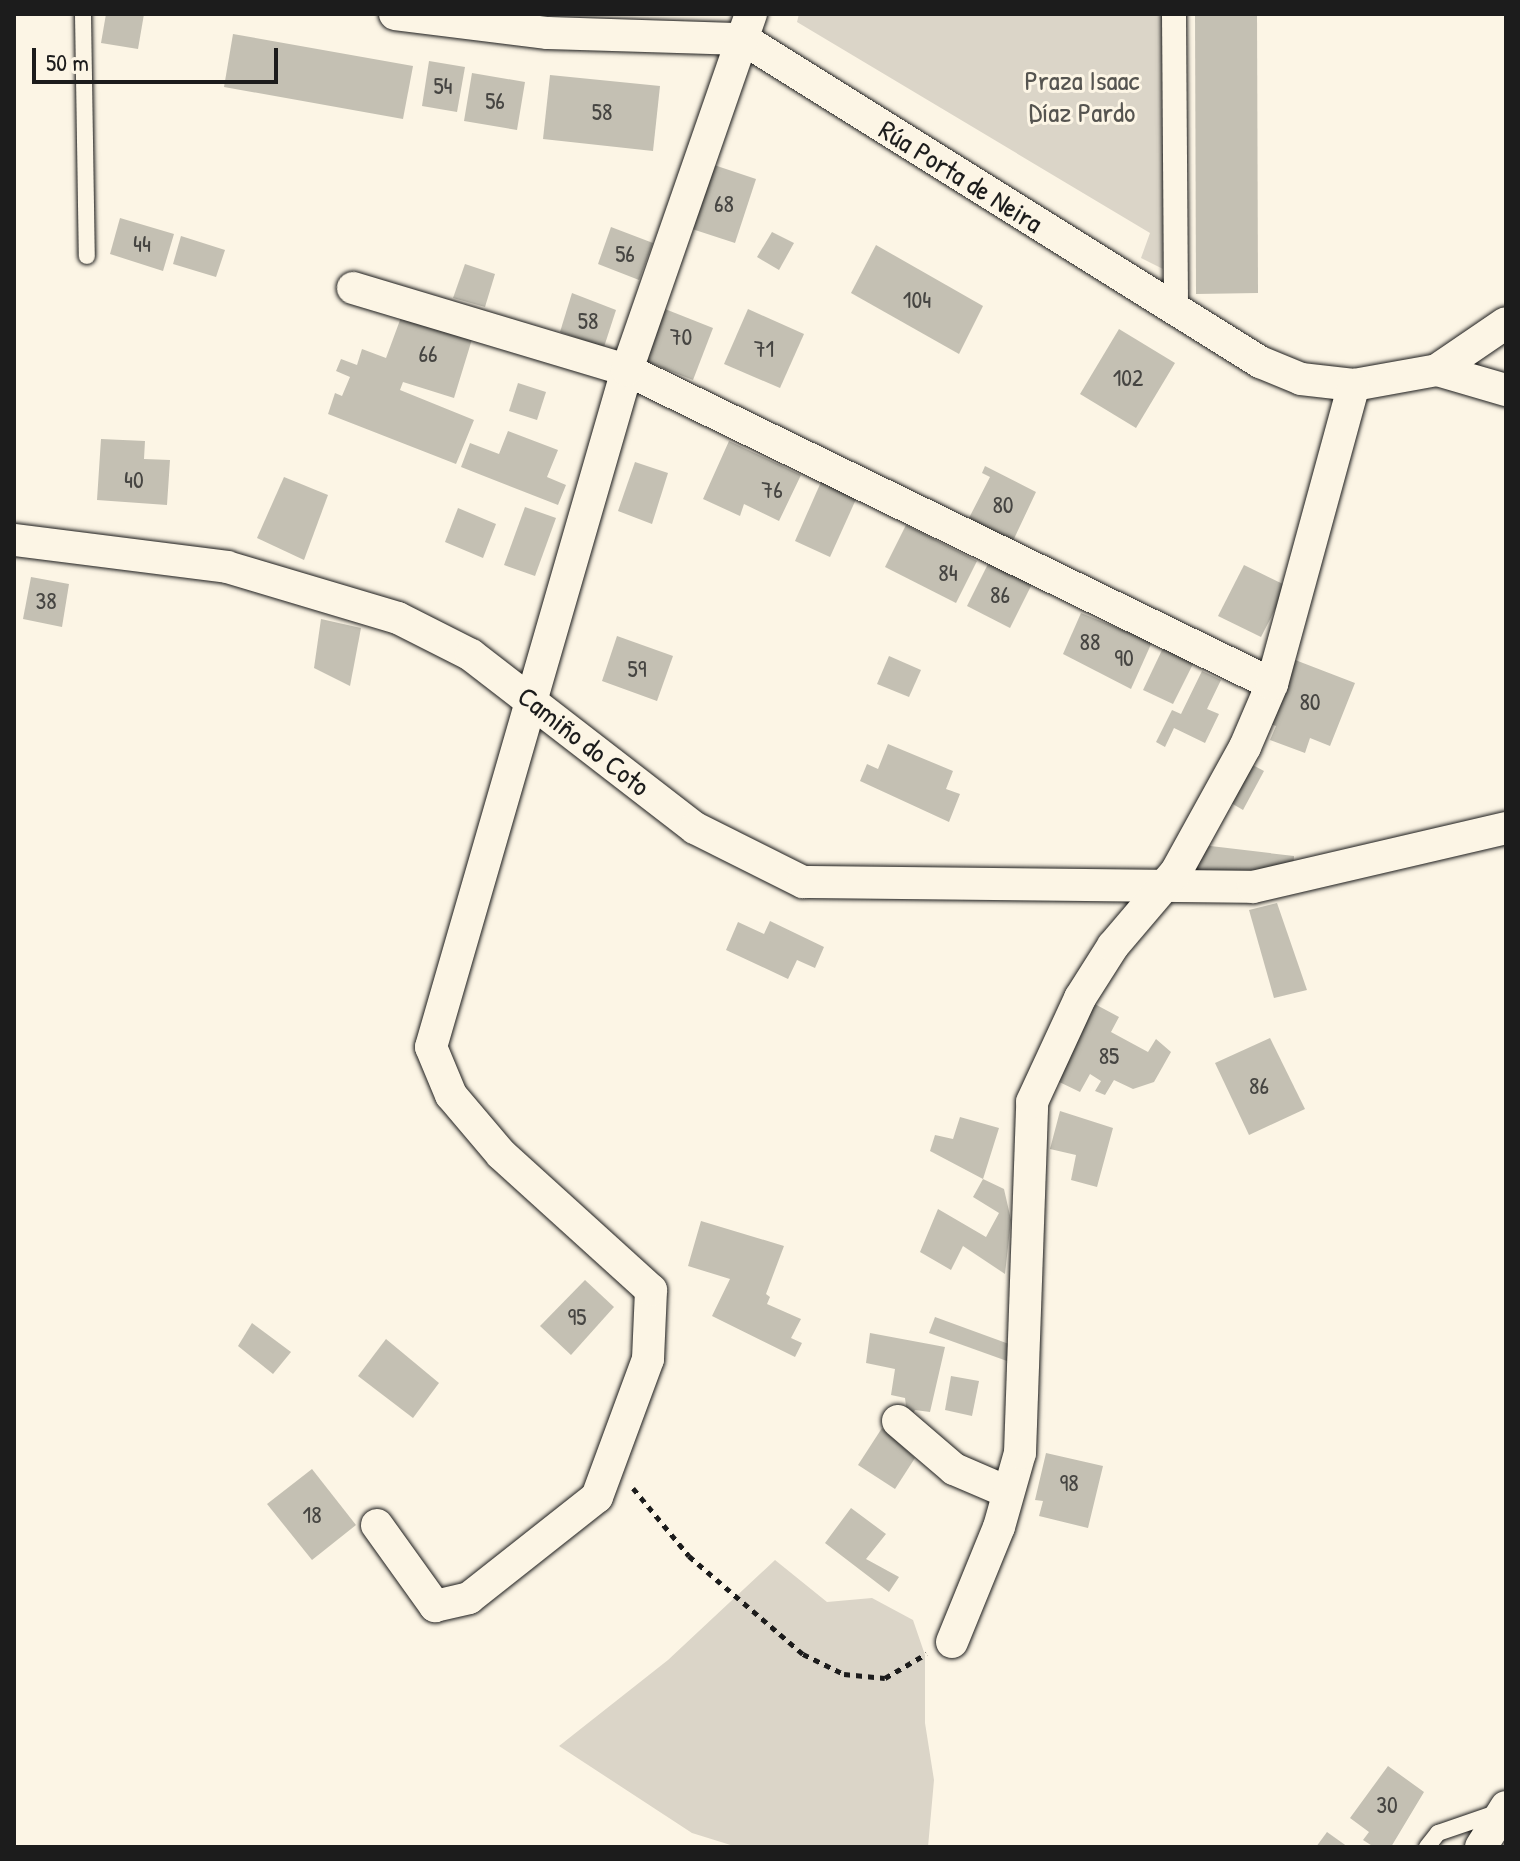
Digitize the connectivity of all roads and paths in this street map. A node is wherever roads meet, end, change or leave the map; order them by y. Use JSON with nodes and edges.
{"nodes":[{"id":1,"x":83,"y":14,"type":"edge"},
{"id":2,"x":395,"y":14,"type":"edge"},
{"id":3,"x":1174,"y":14,"type":"edge"},
{"id":4,"x":747,"y":26,"type":"edge"},
{"id":5,"x":87,"y":256,"type":"dead end"},
{"id":6,"x":353,"y":288,"type":"dead end"},
{"id":7,"x":1176,"y":312,"type":"junction"},
{"id":8,"x":1506,"y":323,"type":"edge"},
{"id":9,"x":627,"y":370,"type":"junction"},
{"id":10,"x":1437,"y":370,"type":"junction"},
{"id":11,"x":1354,"y":385,"type":"junction"},
{"id":12,"x":1506,"y":390,"type":"edge"},
{"id":13,"x":14,"y":540,"type":"edge"},
{"id":14,"x":1272,"y":684,"type":"junction"},
{"id":15,"x":533,"y":700,"type":"junction"},
{"id":16,"x":1506,"y":828,"type":"edge"},
{"id":17,"x":1158,"y":889,"type":"junction"},
{"id":18,"x":898,"y":1421,"type":"dead end"},
{"id":19,"x":612,"y":1457,"type":"junction"},
{"id":20,"x":1005,"y":1491,"type":"junction"},
{"id":21,"x":377,"y":1525,"type":"dead end"},
{"id":22,"x":952,"y":1642,"type":"joint"},
{"id":23,"x":1505,"y":1808,"type":"edge"},
{"id":24,"x":1427,"y":1847,"type":"edge"},
{"id":25,"x":1481,"y":1847,"type":"edge"}],
"edges":[{"from":1,"to":5,"type":"lane"},
{"from":2,"to":4,"type":"street"},
{"from":3,"to":7,"type":"street"},
{"from":4,"to":7,"type":"street","name":"Rúa Porta de Neira"},
{"from":4,"to":9,"type":"street"},
{"from":6,"to":9,"type":"street"},
{"from":7,"to":11,"type":"street","name":"Rúa Porta de Neira"},
{"from":8,"to":10,"type":"street"},
{"from":9,"to":14,"type":"street"},
{"from":9,"to":15,"type":"street"},
{"from":10,"to":11,"type":"street","name":"Rúa Porta de Neira"},
{"from":10,"to":12,"type":"street","name":"Rúa Porta de Neira"},
{"from":11,"to":14,"type":"street"},
{"from":13,"to":15,"type":"street","name":"Camiño do Coto"},
{"from":14,"to":17,"type":"street"},
{"from":15,"to":17,"type":"street","name":"Camiño do Coto"},
{"from":15,"to":19,"type":"street"},
{"from":16,"to":17,"type":"street","name":"Camiño do Coto"},
{"from":17,"to":20,"type":"street"},
{"from":18,"to":20,"type":"street"},
{"from":19,"to":21,"type":"street"},
{"from":19,"to":22,"type":"path"},
{"from":20,"to":22,"type":"street"},
{"from":23,"to":24,"type":"lane"},
{"from":23,"to":25,"type":"street"}]}
